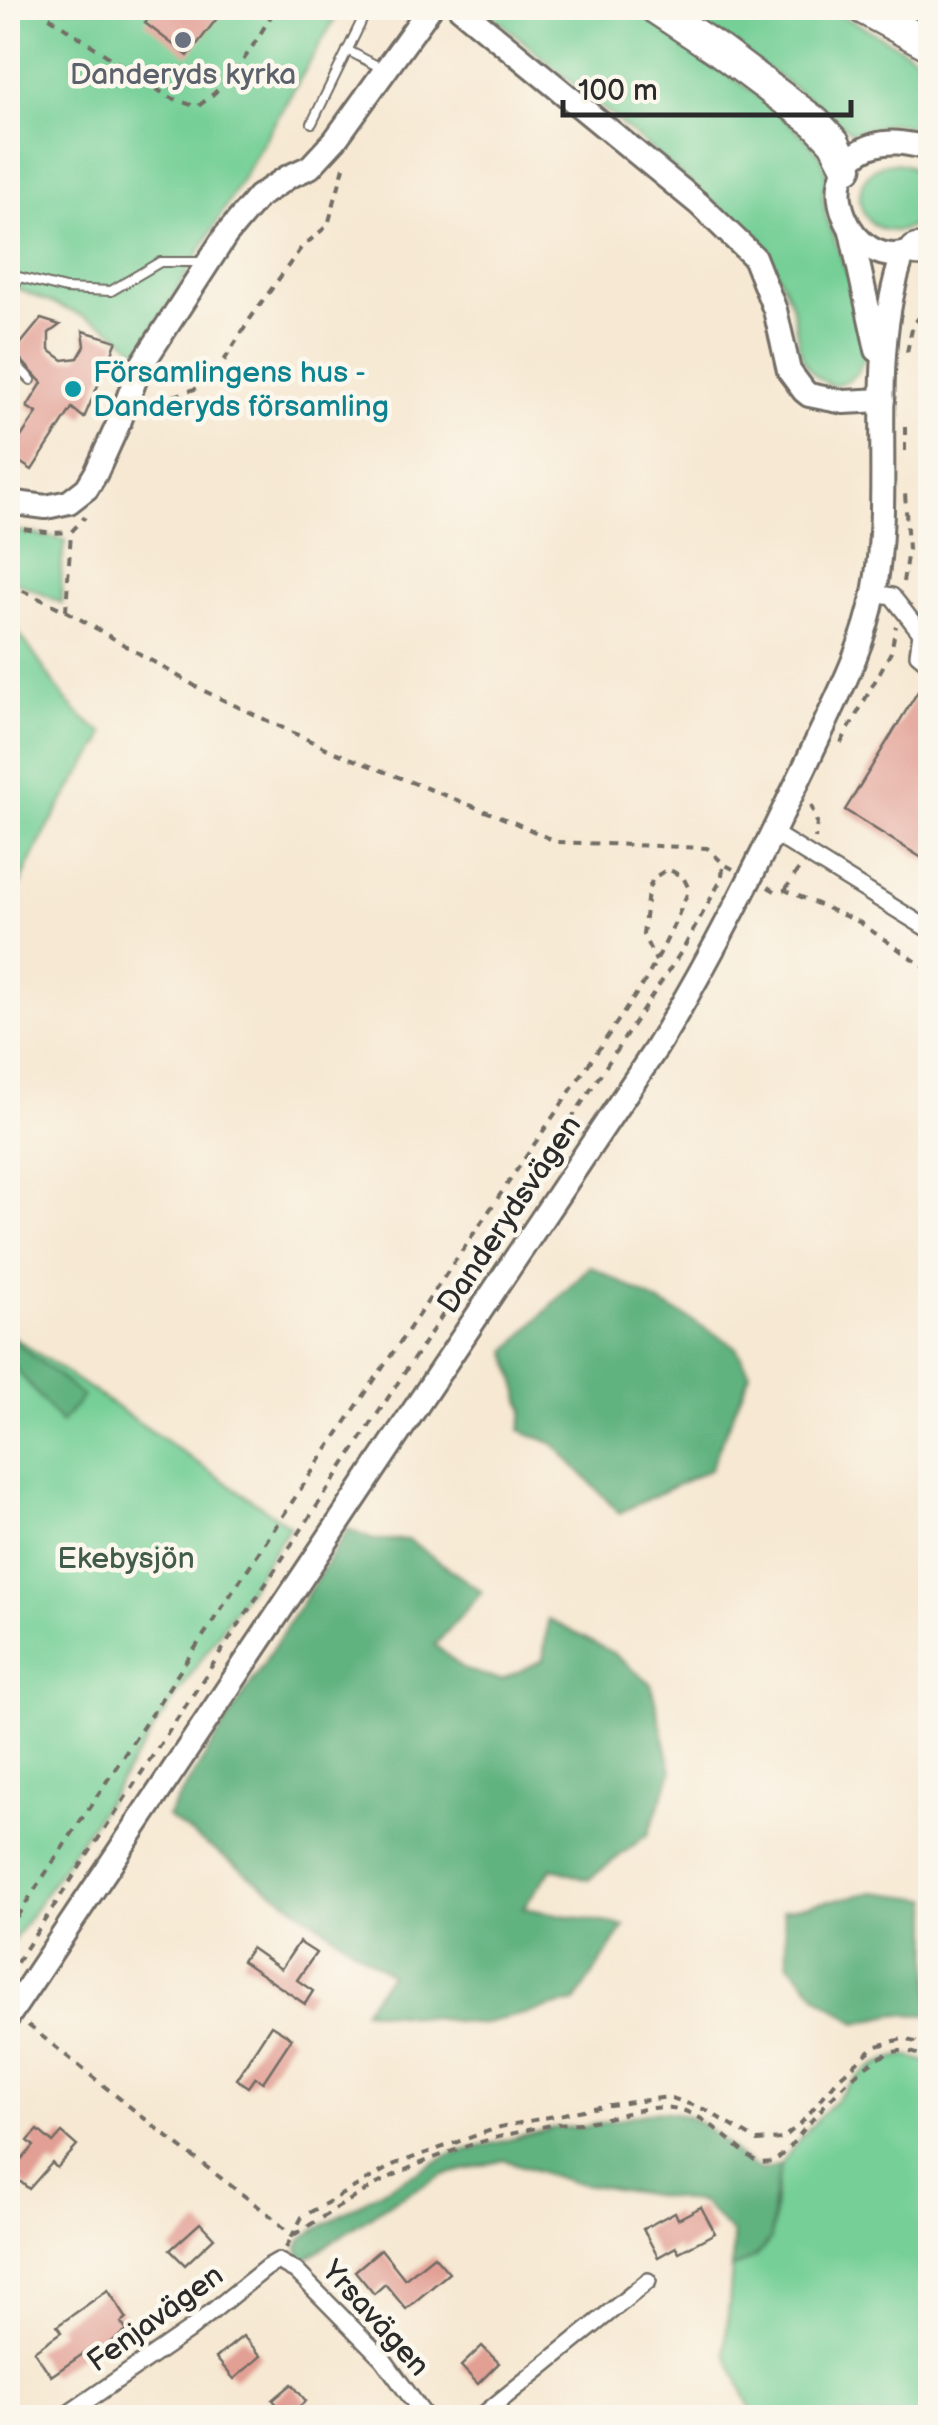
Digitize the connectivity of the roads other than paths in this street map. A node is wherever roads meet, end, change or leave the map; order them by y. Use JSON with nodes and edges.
{"nodes":[{"id":1,"x":368,"y":8,"type":"edge"},
{"id":2,"x":430,"y":8,"type":"edge"},
{"id":3,"x":460,"y":8,"type":"edge"},
{"id":4,"x":655,"y":8,"type":"edge"},
{"id":5,"x":862,"y":8,"type":"edge"},
{"id":6,"x":930,"y":44,"type":"edge"},
{"id":7,"x":347,"y":50,"type":"junction"},
{"id":8,"x":385,"y":69,"type":"junction"},
{"id":9,"x":312,"y":123,"type":"dead end"},
{"id":10,"x":926,"y":151,"type":"edge"},
{"id":11,"x":846,"y":167,"type":"junction"},
{"id":12,"x":851,"y":231,"type":"junction"},
{"id":13,"x":920,"y":248,"type":"edge"},
{"id":14,"x":207,"y":262,"type":"junction"},
{"id":15,"x":8,"y":301,"type":"edge"},
{"id":16,"x":8,"y":356,"type":"edge"},
{"id":17,"x":882,"y":373,"type":"junction"},
{"id":18,"x":31,"y":380,"type":"dead end"},
{"id":19,"x":883,"y":400,"type":"junction"},
{"id":20,"x":8,"y":502,"type":"edge"},
{"id":21,"x":874,"y":593,"type":"junction"},
{"id":22,"x":930,"y":664,"type":"edge"},
{"id":23,"x":774,"y":832,"type":"junction"},
{"id":24,"x":930,"y":930,"type":"edge"},
{"id":25,"x":9,"y":2015,"type":"edge"},
{"id":26,"x":278,"y":2261,"type":"joint"},
{"id":27,"x":648,"y":2281,"type":"dead end"},
{"id":28,"x":62,"y":2418,"type":"edge"},
{"id":29,"x":426,"y":2418,"type":"edge"},
{"id":30,"x":479,"y":2418,"type":"edge"}],
"edges":[{"from":1,"to":7,"type":"lane"},
{"from":2,"to":8,"type":"street"},
{"from":3,"to":19,"type":"street"},
{"from":4,"to":11,"type":"highway"},
{"from":5,"to":6,"type":"highway"},
{"from":7,"to":8,"type":"lane"},
{"from":7,"to":9,"type":"lane"},
{"from":8,"to":14,"type":"street"},
{"from":10,"to":11,"type":"street"},
{"from":11,"to":12,"type":"street","name":"Danderydsvägen"},
{"from":12,"to":13,"type":"street"},
{"from":12,"to":17,"type":"street","name":"Danderydsvägen"},
{"from":13,"to":17,"type":"street","name":"Danderydsvägen"},
{"from":14,"to":15,"type":"lane"},
{"from":14,"to":20,"type":"street"},
{"from":16,"to":18,"type":"lane"},
{"from":17,"to":19,"type":"street","name":"Danderydsvägen"},
{"from":19,"to":21,"type":"street","name":"Danderydsvägen"},
{"from":21,"to":22,"type":"street"},
{"from":21,"to":23,"type":"street","name":"Danderydsvägen"},
{"from":23,"to":24,"type":"street"},
{"from":23,"to":25,"type":"street","name":"Danderydsvägen"},
{"from":26,"to":28,"type":"street","name":"Fenjavägen"},
{"from":26,"to":29,"type":"street","name":"Yrsavägen"},
{"from":27,"to":30,"type":"street"}]}
